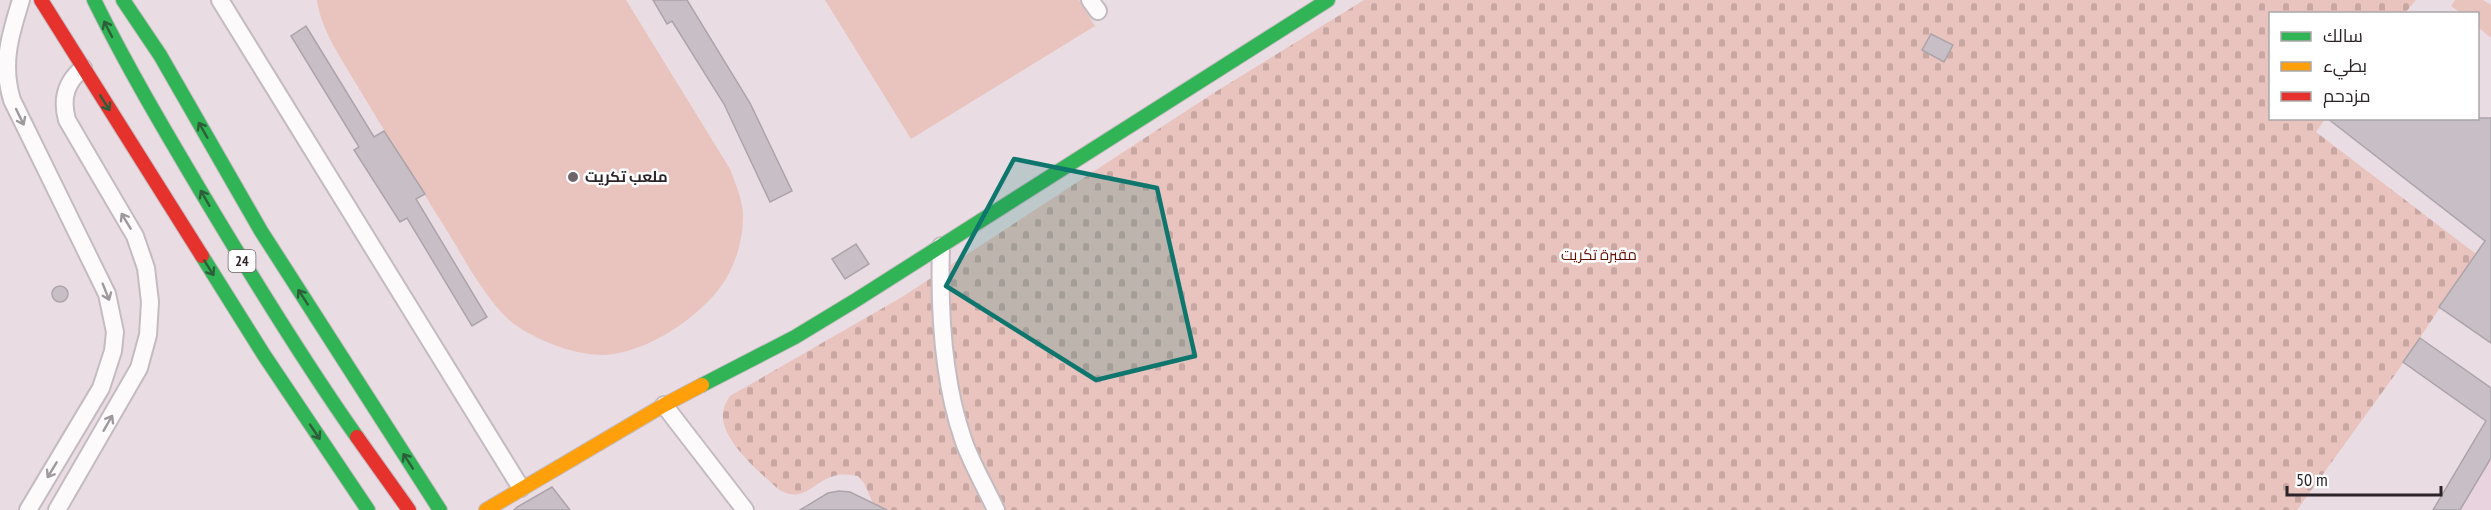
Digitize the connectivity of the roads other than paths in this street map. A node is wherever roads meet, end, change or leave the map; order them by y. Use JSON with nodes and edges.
{"nodes":[{"id":1,"x":21,"y":0,"type":"edge"},
{"id":2,"x":41,"y":0,"type":"edge"},
{"id":3,"x":94,"y":0,"type":"edge"},
{"id":4,"x":123,"y":0,"type":"edge"},
{"id":5,"x":220,"y":0,"type":"edge"},
{"id":6,"x":1328,"y":0,"type":"edge"},
{"id":7,"x":83,"y":68,"type":"junction"},
{"id":8,"x":941,"y":246,"type":"junction"},
{"id":9,"x":664,"y":405,"type":"junction"},
{"id":10,"x":521,"y":488,"type":"junction"},
{"id":11,"x":28,"y":510,"type":"edge"},
{"id":12,"x":57,"y":510,"type":"edge"},
{"id":13,"x":368,"y":510,"type":"edge"},
{"id":14,"x":409,"y":510,"type":"edge"},
{"id":15,"x":440,"y":510,"type":"edge"},
{"id":16,"x":486,"y":510,"type":"edge"},
{"id":17,"x":745,"y":510,"type":"edge"},
{"id":18,"x":996,"y":510,"type":"edge"}],
"edges":[{"from":1,"to":11,"type":"street","one_way":true},
{"from":2,"to":7,"type":"main road"},
{"from":14,"to":3,"type":"main road","number":"24","one_way":true},
{"from":15,"to":4,"type":"main road","one_way":true},
{"from":5,"to":10,"type":"street"},
{"from":6,"to":8,"type":"main road"},
{"from":12,"to":7,"type":"street","one_way":true},
{"from":7,"to":13,"type":"main road","one_way":true},
{"from":8,"to":9,"type":"main road"},
{"from":8,"to":18,"type":"street"},
{"from":9,"to":10,"type":"main road"},
{"from":9,"to":17,"type":"street"},
{"from":10,"to":16,"type":"main road"}]}
